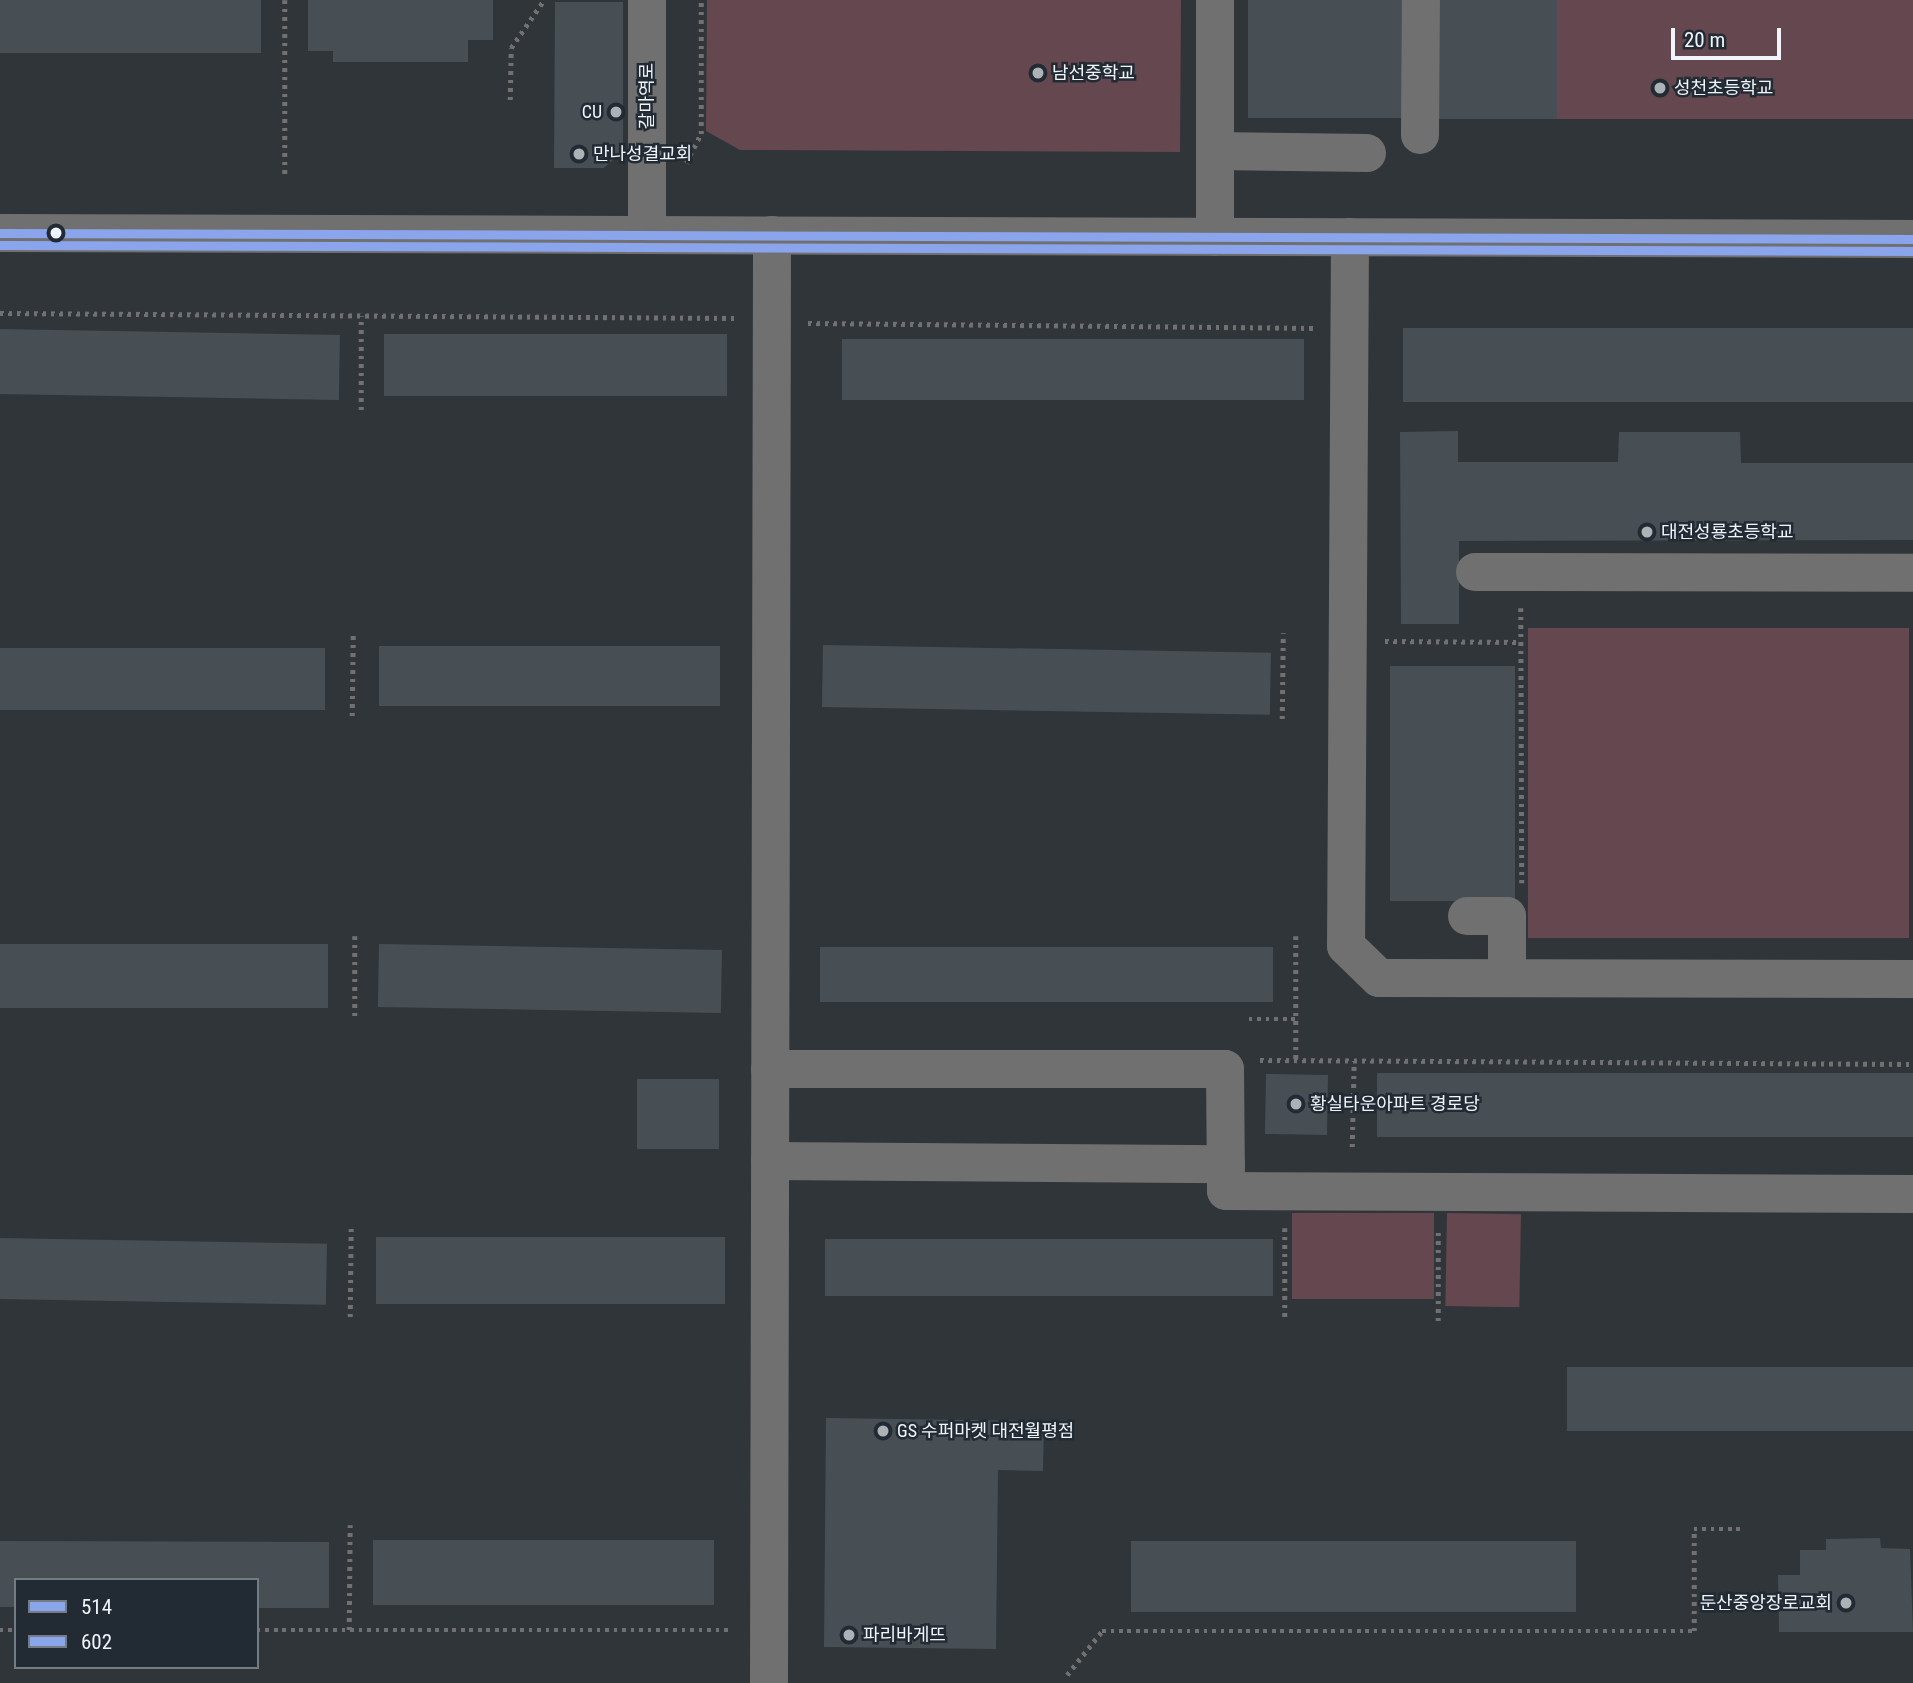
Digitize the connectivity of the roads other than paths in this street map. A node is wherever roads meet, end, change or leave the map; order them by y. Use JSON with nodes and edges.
{"nodes":[{"id":1,"x":647,"y":0,"type":"edge"},
{"id":2,"x":1215,"y":0,"type":"edge"},
{"id":3,"x":1421,"y":0,"type":"edge"},
{"id":4,"x":1420,"y":135,"type":"dead end"},
{"id":5,"x":1215,"y":151,"type":"junction"},
{"id":6,"x":1367,"y":153,"type":"dead end"},
{"id":7,"x":0,"y":233,"type":"edge"},
{"id":8,"x":647,"y":235,"type":"junction"},
{"id":9,"x":772,"y":235,"type":"junction"},
{"id":10,"x":1214,"y":237,"type":"junction"},
{"id":11,"x":1350,"y":237,"type":"junction"},
{"id":12,"x":1913,"y":239,"type":"edge"},
{"id":13,"x":1475,"y":572,"type":"dead end"},
{"id":14,"x":1913,"y":573,"type":"edge"},
{"id":15,"x":1467,"y":916,"type":"dead end"},
{"id":16,"x":1507,"y":978,"type":"junction"},
{"id":17,"x":1913,"y":979,"type":"edge"},
{"id":18,"x":770,"y":1069,"type":"junction"},
{"id":19,"x":770,"y":1161,"type":"junction"},
{"id":20,"x":1226,"y":1164,"type":"junction"},
{"id":21,"x":1913,"y":1194,"type":"edge"},
{"id":22,"x":769,"y":1683,"type":"edge"}],
"edges":[{"from":1,"to":8,"type":"street","name":"갈마역로"},
{"from":2,"to":5,"type":"street"},
{"from":3,"to":4,"type":"street"},
{"from":5,"to":6,"type":"street"},
{"from":5,"to":10,"type":"street"},
{"from":7,"to":8,"type":"street"},
{"from":8,"to":9,"type":"street"},
{"from":9,"to":10,"type":"street"},
{"from":9,"to":18,"type":"street"},
{"from":10,"to":11,"type":"street"},
{"from":11,"to":12,"type":"street"},
{"from":11,"to":16,"type":"street"},
{"from":13,"to":14,"type":"street"},
{"from":15,"to":16,"type":"street"},
{"from":16,"to":17,"type":"street"},
{"from":18,"to":19,"type":"street"},
{"from":18,"to":20,"type":"street"},
{"from":19,"to":20,"type":"street"},
{"from":19,"to":22,"type":"street"},
{"from":20,"to":21,"type":"street"}]}
